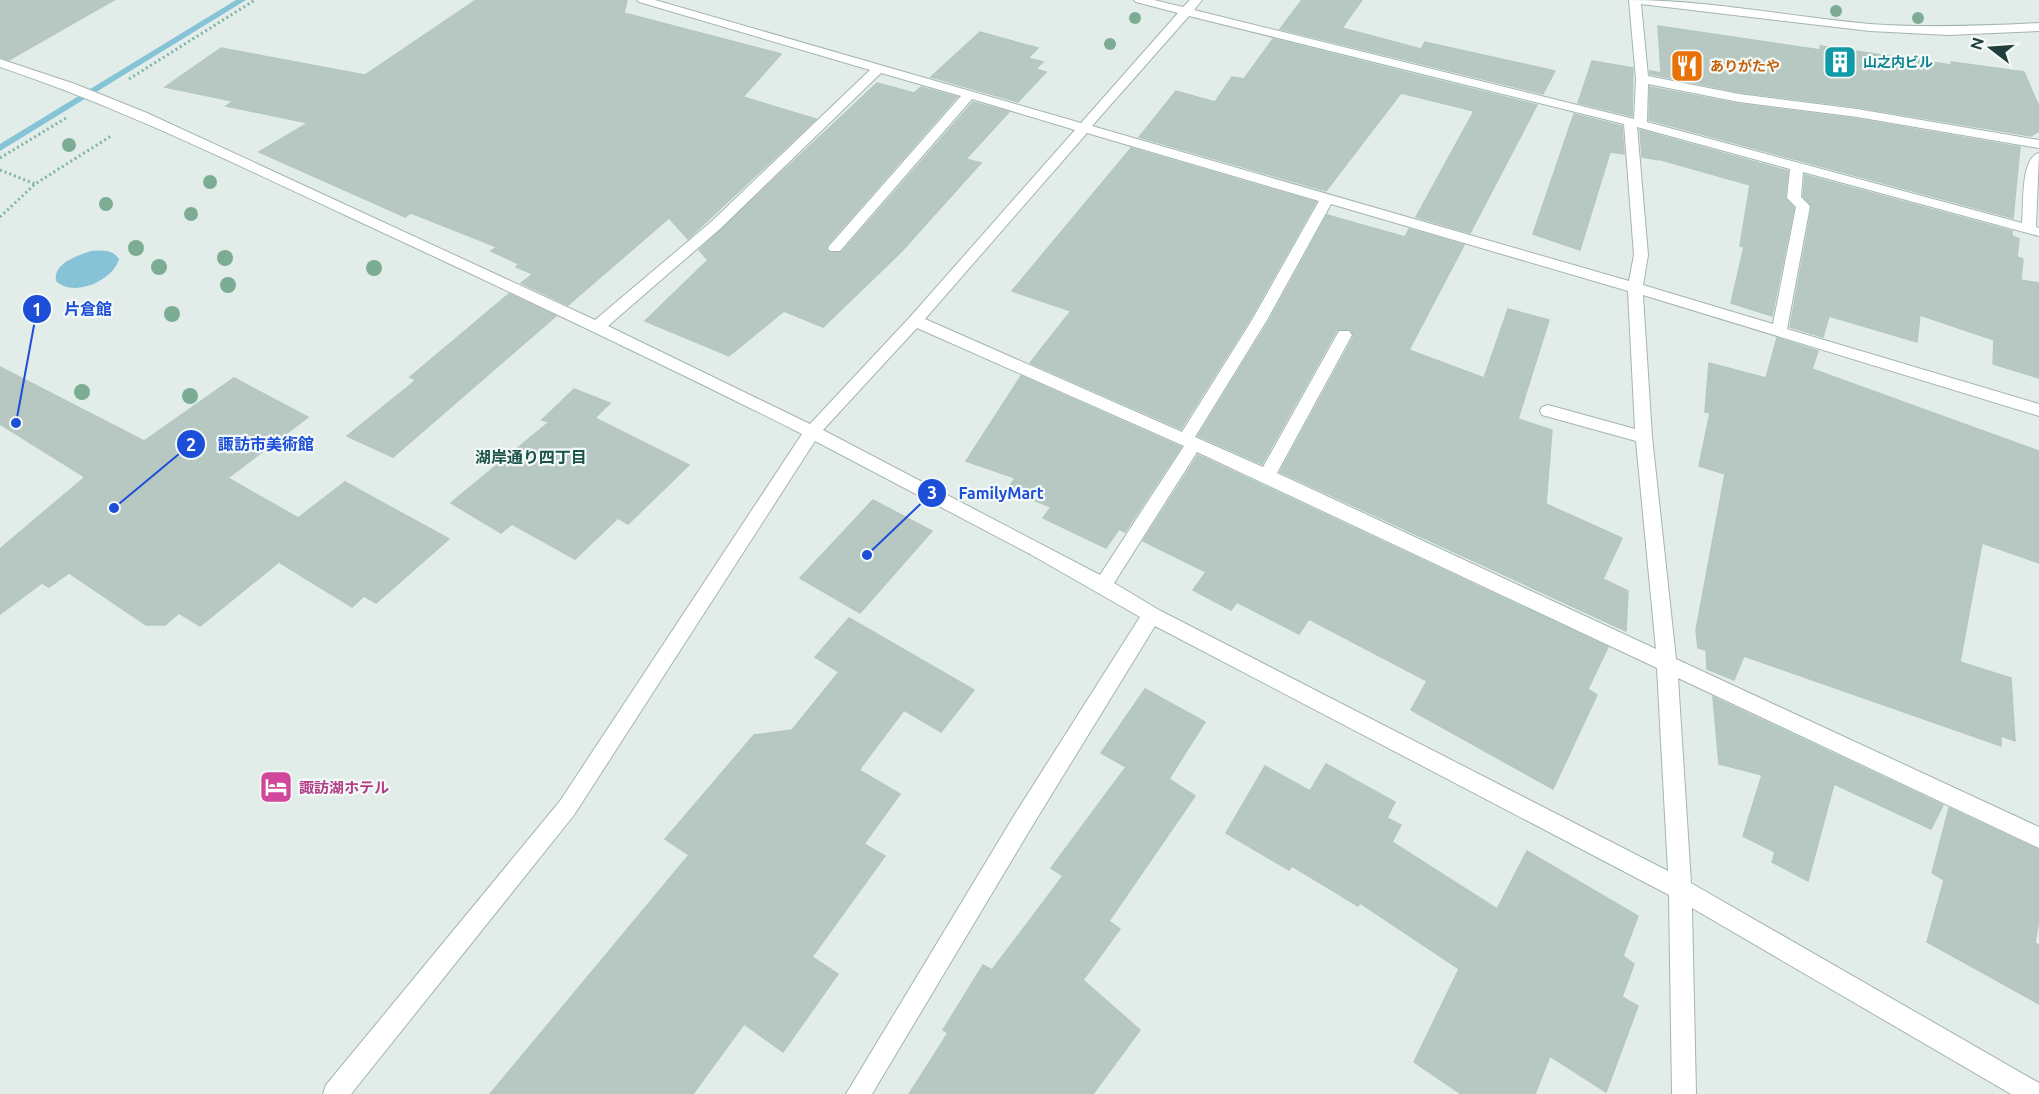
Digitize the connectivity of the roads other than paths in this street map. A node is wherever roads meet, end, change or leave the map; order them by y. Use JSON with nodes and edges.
{"nodes":[{"id":1,"x":643,"y":0,"type":"edge"},
{"id":2,"x":1140,"y":0,"type":"edge"},
{"id":3,"x":1196,"y":0,"type":"edge"},
{"id":4,"x":1636,"y":0,"type":"edge"},
{"id":5,"x":1186,"y":11,"type":"junction"},
{"id":6,"x":2039,"y":27,"type":"edge"},
{"id":7,"x":0,"y":63,"type":"edge"},
{"id":8,"x":879,"y":68,"type":"junction"},
{"id":9,"x":1642,"y":80,"type":"junction"},
{"id":10,"x":969,"y":95,"type":"junction"},
{"id":11,"x":1635,"y":123,"type":"junction"},
{"id":12,"x":1084,"y":129,"type":"junction"},
{"id":13,"x":2039,"y":144,"type":"edge"},
{"id":14,"x":2039,"y":156,"type":"edge"},
{"id":15,"x":1797,"y":167,"type":"junction"},
{"id":16,"x":1327,"y":199,"type":"junction"},
{"id":17,"x":2034,"y":231,"type":"edge"},
{"id":18,"x":835,"y":248,"type":"dead end"},
{"id":19,"x":1635,"y":288,"type":"junction"},
{"id":20,"x":915,"y":321,"type":"junction"},
{"id":21,"x":597,"y":327,"type":"junction"},
{"id":22,"x":1779,"y":331,"type":"junction"},
{"id":23,"x":1344,"y":335,"type":"dead end"},
{"id":24,"x":2039,"y":410,"type":"edge"},
{"id":25,"x":1548,"y":411,"type":"dead end"},
{"id":26,"x":813,"y":431,"type":"junction"},
{"id":27,"x":1644,"y":437,"type":"junction"},
{"id":28,"x":1190,"y":442,"type":"junction"},
{"id":29,"x":1267,"y":476,"type":"junction"},
{"id":30,"x":1103,"y":585,"type":"junction"},
{"id":31,"x":1152,"y":615,"type":"junction"},
{"id":32,"x":1667,"y":665,"type":"junction"},
{"id":33,"x":2039,"y":838,"type":"edge"},
{"id":34,"x":1680,"y":889,"type":"junction"},
{"id":35,"x":335,"y":1094,"type":"edge"},
{"id":36,"x":858,"y":1094,"type":"edge"},
{"id":37,"x":1684,"y":1094,"type":"edge"},
{"id":38,"x":2035,"y":1094,"type":"edge"}],
"edges":[{"from":1,"to":8,"type":"street"},
{"from":2,"to":5,"type":"street"},
{"from":3,"to":5,"type":"street"},
{"from":4,"to":6,"type":"street"},
{"from":4,"to":9,"type":"street"},
{"from":5,"to":11,"type":"street"},
{"from":5,"to":12,"type":"street"},
{"from":7,"to":21,"type":"street"},
{"from":8,"to":10,"type":"street"},
{"from":8,"to":21,"type":"street"},
{"from":9,"to":11,"type":"street"},
{"from":9,"to":13,"type":"street"},
{"from":10,"to":12,"type":"street"},
{"from":10,"to":18,"type":"street"},
{"from":11,"to":15,"type":"street"},
{"from":11,"to":19,"type":"street"},
{"from":12,"to":16,"type":"street"},
{"from":12,"to":20,"type":"street"},
{"from":14,"to":17,"type":"street"},
{"from":15,"to":17,"type":"street"},
{"from":15,"to":22,"type":"street"},
{"from":16,"to":19,"type":"street"},
{"from":16,"to":28,"type":"street"},
{"from":19,"to":22,"type":"street"},
{"from":19,"to":27,"type":"street"},
{"from":20,"to":26,"type":"street"},
{"from":20,"to":28,"type":"street"},
{"from":21,"to":26,"type":"street"},
{"from":22,"to":24,"type":"street"},
{"from":23,"to":29,"type":"street"},
{"from":25,"to":27,"type":"street"},
{"from":26,"to":30,"type":"street"},
{"from":26,"to":35,"type":"street"},
{"from":27,"to":32,"type":"street"},
{"from":28,"to":29,"type":"street"},
{"from":28,"to":30,"type":"street"},
{"from":29,"to":32,"type":"street"},
{"from":30,"to":31,"type":"street"},
{"from":31,"to":34,"type":"street"},
{"from":31,"to":36,"type":"street"},
{"from":32,"to":33,"type":"street"},
{"from":32,"to":34,"type":"street"},
{"from":34,"to":37,"type":"street"},
{"from":34,"to":38,"type":"street"}]}
